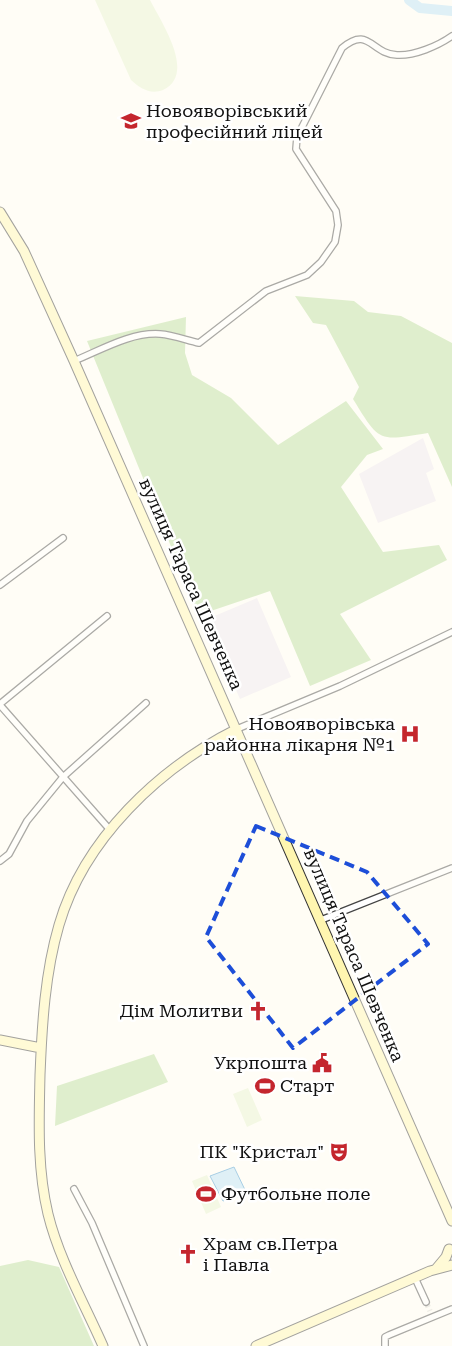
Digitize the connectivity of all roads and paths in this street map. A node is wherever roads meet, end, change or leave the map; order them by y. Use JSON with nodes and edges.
{"nodes":[{"id":1,"x":452,"y":36,"type":"edge"},
{"id":2,"x":0,"y":212,"type":"edge"},
{"id":3,"x":74,"y":361,"type":"junction"},
{"id":4,"x":63,"y":538,"type":"dead end"},
{"id":5,"x":0,"y":585,"type":"edge"},
{"id":6,"x":107,"y":616,"type":"dead end"},
{"id":7,"x":452,"y":632,"type":"edge"},
{"id":8,"x":146,"y":703,"type":"dead end"},
{"id":9,"x":0,"y":704,"type":"edge"},
{"id":10,"x":237,"y":729,"type":"junction"},
{"id":11,"x":63,"y":776,"type":"junction"},
{"id":12,"x":111,"y":831,"type":"junction"},
{"id":13,"x":0,"y":861,"type":"edge"},
{"id":14,"x":452,"y":868,"type":"edge"},
{"id":15,"x":321,"y":920,"type":"junction"},
{"id":16,"x":0,"y":1040,"type":"edge"},
{"id":17,"x":41,"y":1048,"type":"junction"},
{"id":18,"x":74,"y":1188,"type":"dead end"},
{"id":19,"x":452,"y":1221,"type":"edge"},
{"id":20,"x":451,"y":1248,"type":"edge"},
{"id":21,"x":452,"y":1264,"type":"edge"},
{"id":22,"x":436,"y":1269,"type":"junction"},
{"id":23,"x":415,"y":1278,"type":"junction"},
{"id":24,"x":426,"y":1302,"type":"tunnel mouth"},
{"id":25,"x":452,"y":1309,"type":"edge"},
{"id":26,"x":103,"y":1346,"type":"edge"},
{"id":27,"x":144,"y":1346,"type":"edge"},
{"id":28,"x":256,"y":1346,"type":"edge"},
{"id":29,"x":385,"y":1346,"type":"edge"}],
"edges":[{"from":1,"to":3,"type":"street"},
{"from":2,"to":3,"type":"street","name":"вулиця Тараса Шевченка"},
{"from":3,"to":10,"type":"street","name":"вулиця Тараса Шевченка"},
{"from":4,"to":5,"type":"street"},
{"from":6,"to":9,"type":"street"},
{"from":7,"to":10,"type":"street"},
{"from":8,"to":11,"type":"street"},
{"from":9,"to":11,"type":"street"},
{"from":10,"to":12,"type":"street"},
{"from":10,"to":15,"type":"street","name":"вулиця Тараса Шевченка"},
{"from":11,"to":12,"type":"street"},
{"from":11,"to":13,"type":"street"},
{"from":12,"to":17,"type":"street"},
{"from":14,"to":15,"type":"street"},
{"from":15,"to":19,"type":"street","name":"вулиця Тараса Шевченка"},
{"from":16,"to":17,"type":"street"},
{"from":17,"to":26,"type":"street"},
{"from":18,"to":27,"type":"street"},
{"from":20,"to":22,"type":"street"},
{"from":21,"to":22,"type":"street"},
{"from":22,"to":23,"type":"street"},
{"from":23,"to":24,"type":"street"},
{"from":23,"to":28,"type":"street"},
{"from":25,"to":29,"type":"street"}]}
